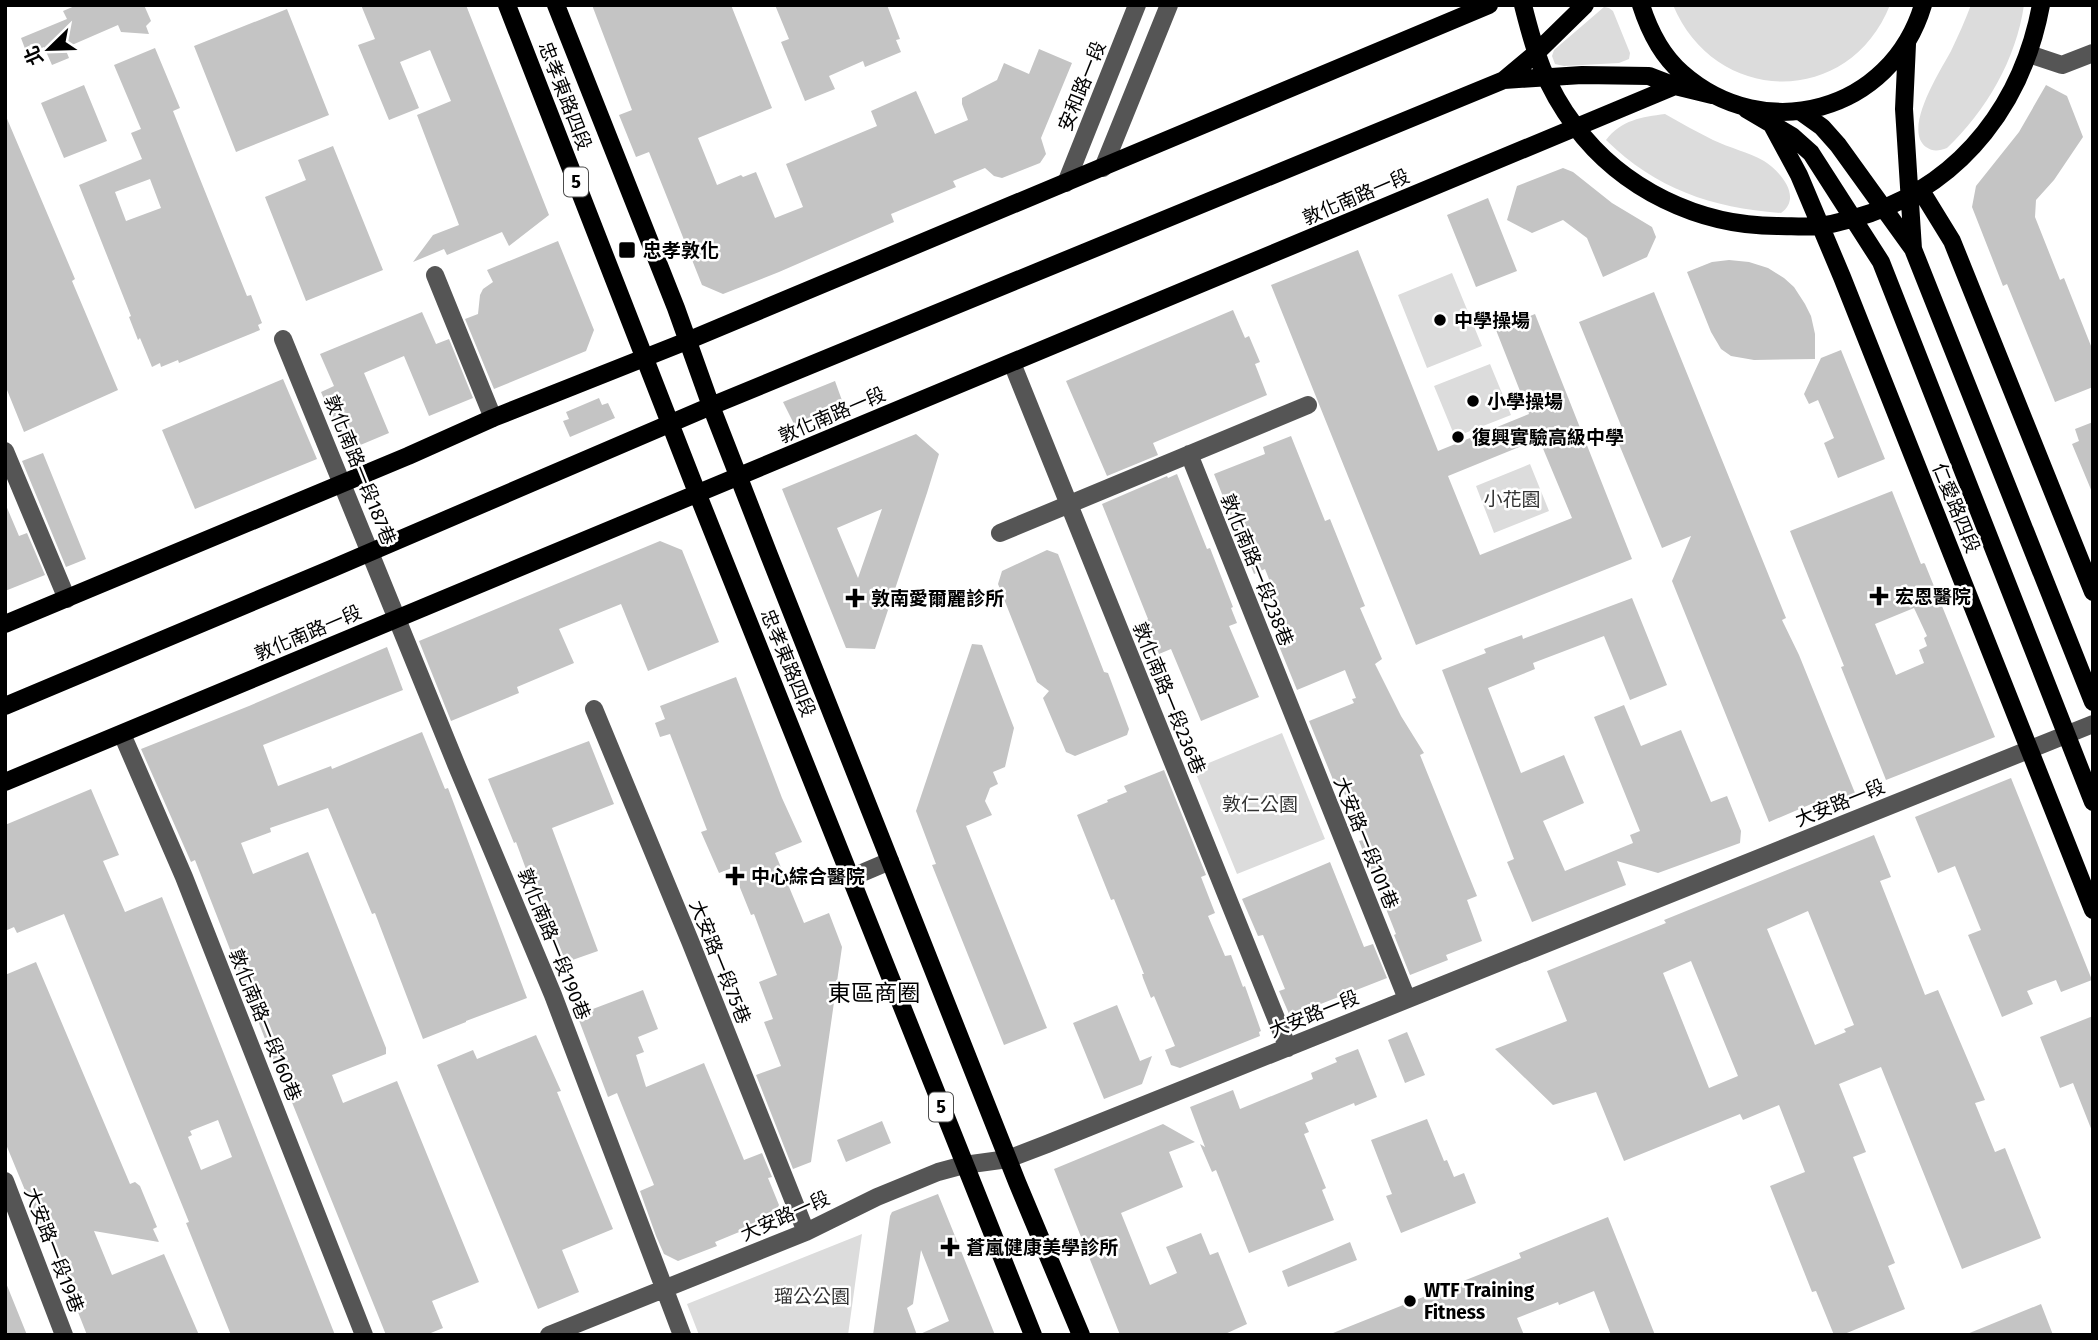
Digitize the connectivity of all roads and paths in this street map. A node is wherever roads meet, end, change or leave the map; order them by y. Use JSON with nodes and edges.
{"nodes":[{"id":1,"x":507,"y":5,"type":"edge"},
{"id":2,"x":556,"y":5,"type":"edge"},
{"id":3,"x":1137,"y":5,"type":"edge"},
{"id":4,"x":1169,"y":5,"type":"edge"},
{"id":5,"x":1489,"y":5,"type":"edge"},
{"id":6,"x":1523,"y":5,"type":"edge"},
{"id":7,"x":1585,"y":5,"type":"edge"},
{"id":8,"x":1641,"y":5,"type":"edge"},
{"id":9,"x":2041,"y":5,"type":"edge"},
{"id":10,"x":1923,"y":6,"type":"edge"},
{"id":11,"x":1907,"y":44,"type":"junction"},
{"id":12,"x":2093,"y":53,"type":"edge"},
{"id":13,"x":1535,"y":54,"type":"junction"},
{"id":14,"x":2029,"y":54,"type":"junction"},
{"id":15,"x":1544,"y":77,"type":"junction"},
{"id":16,"x":1504,"y":80,"type":"junction"},
{"id":17,"x":1675,"y":86,"type":"junction"},
{"id":18,"x":1712,"y":95,"type":"junction"},
{"id":19,"x":1746,"y":109,"type":"junction"},
{"id":20,"x":1801,"y":112,"type":"junction"},
{"id":21,"x":1772,"y":125,"type":"junction"},
{"id":22,"x":1576,"y":128,"type":"junction"},
{"id":23,"x":1103,"y":168,"type":"junction"},
{"id":24,"x":1066,"y":183,"type":"junction"},
{"id":25,"x":1915,"y":192,"type":"junction"},
{"id":26,"x":1884,"y":208,"type":"junction"},
{"id":27,"x":1852,"y":219,"type":"junction"},
{"id":28,"x":1820,"y":226,"type":"junction"},
{"id":29,"x":1913,"y":249,"type":"junction"},
{"id":30,"x":435,"y":275,"type":"dead end"},
{"id":31,"x":284,"y":339,"type":"dead end"},
{"id":32,"x":687,"y":341,"type":"junction"},
{"id":33,"x":645,"y":359,"type":"junction"},
{"id":34,"x":1012,"y":363,"type":"junction"},
{"id":35,"x":1308,"y":405,"type":"dead end"},
{"id":36,"x":711,"y":406,"type":"junction"},
{"id":37,"x":493,"y":418,"type":"junction"},
{"id":38,"x":670,"y":424,"type":"junction"},
{"id":39,"x":5,"y":451,"type":"edge"},
{"id":40,"x":1189,"y":454,"type":"junction"},
{"id":41,"x":738,"y":478,"type":"junction"},
{"id":42,"x":342,"y":483,"type":"junction"},
{"id":43,"x":698,"y":495,"type":"junction"},
{"id":44,"x":1068,"y":504,"type":"junction"},
{"id":45,"x":1000,"y":533,"type":"dead end"},
{"id":46,"x":370,"y":553,"type":"junction"},
{"id":47,"x":2093,"y":592,"type":"edge"},
{"id":48,"x":67,"y":599,"type":"junction"},
{"id":49,"x":397,"y":618,"type":"junction"},
{"id":50,"x":5,"y":624,"type":"edge"},
{"id":51,"x":1287,"y":701,"type":"joint"},
{"id":52,"x":2093,"y":702,"type":"edge"},
{"id":53,"x":5,"y":706,"type":"edge"},
{"id":54,"x":594,"y":709,"type":"dead end"},
{"id":55,"x":2093,"y":724,"type":"edge"},
{"id":56,"x":122,"y":734,"type":"junction"},
{"id":57,"x":2065,"y":735,"type":"junction"},
{"id":58,"x":2029,"y":750,"type":"junction"},
{"id":59,"x":5,"y":782,"type":"edge"},
{"id":60,"x":2093,"y":803,"type":"edge"},
{"id":61,"x":890,"y":861,"type":"junction"},
{"id":62,"x":850,"y":878,"type":"junction"},
{"id":63,"x":2093,"y":910,"type":"edge"},
{"id":64,"x":1407,"y":999,"type":"junction"},
{"id":65,"x":1288,"y":1048,"type":"junction"},
{"id":66,"x":1008,"y":1158,"type":"junction"},
{"id":67,"x":964,"y":1165,"type":"junction"},
{"id":68,"x":5,"y":1181,"type":"edge"},
{"id":69,"x":10,"y":1207,"type":"edge"},
{"id":70,"x":806,"y":1232,"type":"junction"},
{"id":71,"x":664,"y":1289,"type":"junction"},
{"id":72,"x":64,"y":1335,"type":"edge"},
{"id":73,"x":363,"y":1335,"type":"edge"},
{"id":74,"x":549,"y":1335,"type":"edge"},
{"id":75,"x":682,"y":1335,"type":"edge"},
{"id":76,"x":1033,"y":1335,"type":"edge"},
{"id":77,"x":1080,"y":1335,"type":"edge"}],
"edges":[{"from":1,"to":33,"type":"main road","name":"忠孝東路四段","number":"5"},
{"from":2,"to":32,"type":"main road","name":"忠孝東路四段","number":"5"},
{"from":3,"to":24,"type":"street","name":"安和路一段"},
{"from":4,"to":23,"type":"street"},
{"from":5,"to":23,"type":"main road"},
{"from":6,"to":13,"type":"main road"},
{"from":7,"to":13,"type":"main road"},
{"from":8,"to":18,"type":"main road"},
{"from":9,"to":14,"type":"main road"},
{"from":10,"to":11,"type":"main road"},
{"from":11,"to":20,"type":"main road"},
{"from":11,"to":25,"type":"main road"},
{"from":12,"to":14,"type":"street"},
{"from":13,"to":15,"type":"main road"},
{"from":13,"to":16,"type":"main road"},
{"from":14,"to":25,"type":"main road"},
{"from":15,"to":16,"type":"main road"},
{"from":15,"to":17,"type":"main road"},
{"from":15,"to":22,"type":"main road"},
{"from":16,"to":36,"type":"main road"},
{"from":17,"to":18,"type":"main road"},
{"from":17,"to":22,"type":"main road","name":"敦化南路一段"},
{"from":18,"to":19,"type":"main road"},
{"from":19,"to":20,"type":"main road"},
{"from":19,"to":21,"type":"main road","name":"仁愛路四段"},
{"from":20,"to":26,"type":"main road"},
{"from":21,"to":27,"type":"main road","name":"仁愛路四段"},
{"from":21,"to":28,"type":"main road","name":"仁愛路四段"},
{"from":22,"to":28,"type":"main road"},
{"from":22,"to":34,"type":"main road","name":"敦化南路一段"},
{"from":23,"to":24,"type":"main road"},
{"from":24,"to":32,"type":"main road"},
{"from":25,"to":26,"type":"main road"},
{"from":25,"to":29,"type":"main road"},
{"from":25,"to":47,"type":"main road"},
{"from":26,"to":27,"type":"main road"},
{"from":26,"to":29,"type":"main road"},
{"from":27,"to":28,"type":"main road"},
{"from":27,"to":57,"type":"main road","name":"仁愛路四段"},
{"from":28,"to":58,"type":"main road","name":"仁愛路四段"},
{"from":29,"to":52,"type":"main road"},
{"from":30,"to":37,"type":"street"},
{"from":31,"to":42,"type":"street","name":"敦化南路一段187巷"},
{"from":32,"to":33,"type":"main road"},
{"from":32,"to":36,"type":"main road","name":"忠孝東路四段","number":"5"},
{"from":33,"to":37,"type":"main road"},
{"from":33,"to":38,"type":"main road","name":"忠孝東路四段","number":"5"},
{"from":34,"to":41,"type":"main road","name":"敦化南路一段"},
{"from":34,"to":44,"type":"street","name":"敦化南路一段236巷"},
{"from":35,"to":40,"type":"street"},
{"from":36,"to":38,"type":"main road"},
{"from":36,"to":41,"type":"main road","name":"忠孝東路四段","number":"5"},
{"from":37,"to":42,"type":"main road"},
{"from":38,"to":43,"type":"main road","name":"忠孝東路四段","number":"5"},
{"from":38,"to":46,"type":"main road"},
{"from":39,"to":48,"type":"street"},
{"from":40,"to":44,"type":"street"},
{"from":40,"to":51,"type":"street","name":"敦化南路一段238巷"},
{"from":41,"to":43,"type":"main road","name":"敦化南路一段"},
{"from":41,"to":61,"type":"main road","name":"忠孝東路四段","number":"5"},
{"from":42,"to":46,"type":"street","name":"敦化南路一段187巷"},
{"from":42,"to":48,"type":"main road"},
{"from":43,"to":49,"type":"main road","name":"敦化南路一段"},
{"from":43,"to":62,"type":"main road","name":"忠孝東路四段","number":"5"},
{"from":44,"to":45,"type":"street"},
{"from":44,"to":65,"type":"street","name":"敦化南路一段236巷"},
{"from":46,"to":49,"type":"street","name":"敦化南路一段187巷"},
{"from":46,"to":53,"type":"main road"},
{"from":48,"to":50,"type":"main road"},
{"from":49,"to":56,"type":"main road","name":"敦化南路一段"},
{"from":49,"to":71,"type":"street","name":"敦化南路一段190巷"},
{"from":51,"to":64,"type":"street","name":"大安路一段101巷"},
{"from":54,"to":70,"type":"street","name":"大安路一段75巷"},
{"from":55,"to":57,"type":"street","name":"大安路一段"},
{"from":56,"to":59,"type":"main road","name":"敦化南路一段"},
{"from":56,"to":73,"type":"street","name":"敦化南路一段160巷"},
{"from":57,"to":58,"type":"street","name":"大安路一段"},
{"from":57,"to":60,"type":"main road","name":"仁愛路四段"},
{"from":58,"to":63,"type":"main road","name":"仁愛路四段"},
{"from":58,"to":64,"type":"street","name":"大安路一段"},
{"from":61,"to":62,"type":"street"},
{"from":61,"to":66,"type":"main road","name":"忠孝東路四段","number":"5"},
{"from":62,"to":67,"type":"main road","name":"忠孝東路四段","number":"5"},
{"from":64,"to":65,"type":"street","name":"大安路一段"},
{"from":65,"to":66,"type":"street","name":"大安路一段"},
{"from":66,"to":67,"type":"street","name":"大安路一段"},
{"from":66,"to":77,"type":"main road","name":"忠孝東路四段","number":"5"},
{"from":67,"to":70,"type":"street","name":"大安路一段"},
{"from":67,"to":76,"type":"main road","name":"忠孝東路四段","number":"5"},
{"from":68,"to":69,"type":"street","name":"大安路一段19巷"},
{"from":69,"to":72,"type":"street","name":"大安路一段19巷"},
{"from":70,"to":71,"type":"street","name":"大安路一段"},
{"from":71,"to":74,"type":"street","name":"大安路一段"},
{"from":71,"to":75,"type":"street","name":"敦化南路一段190巷"}]}
